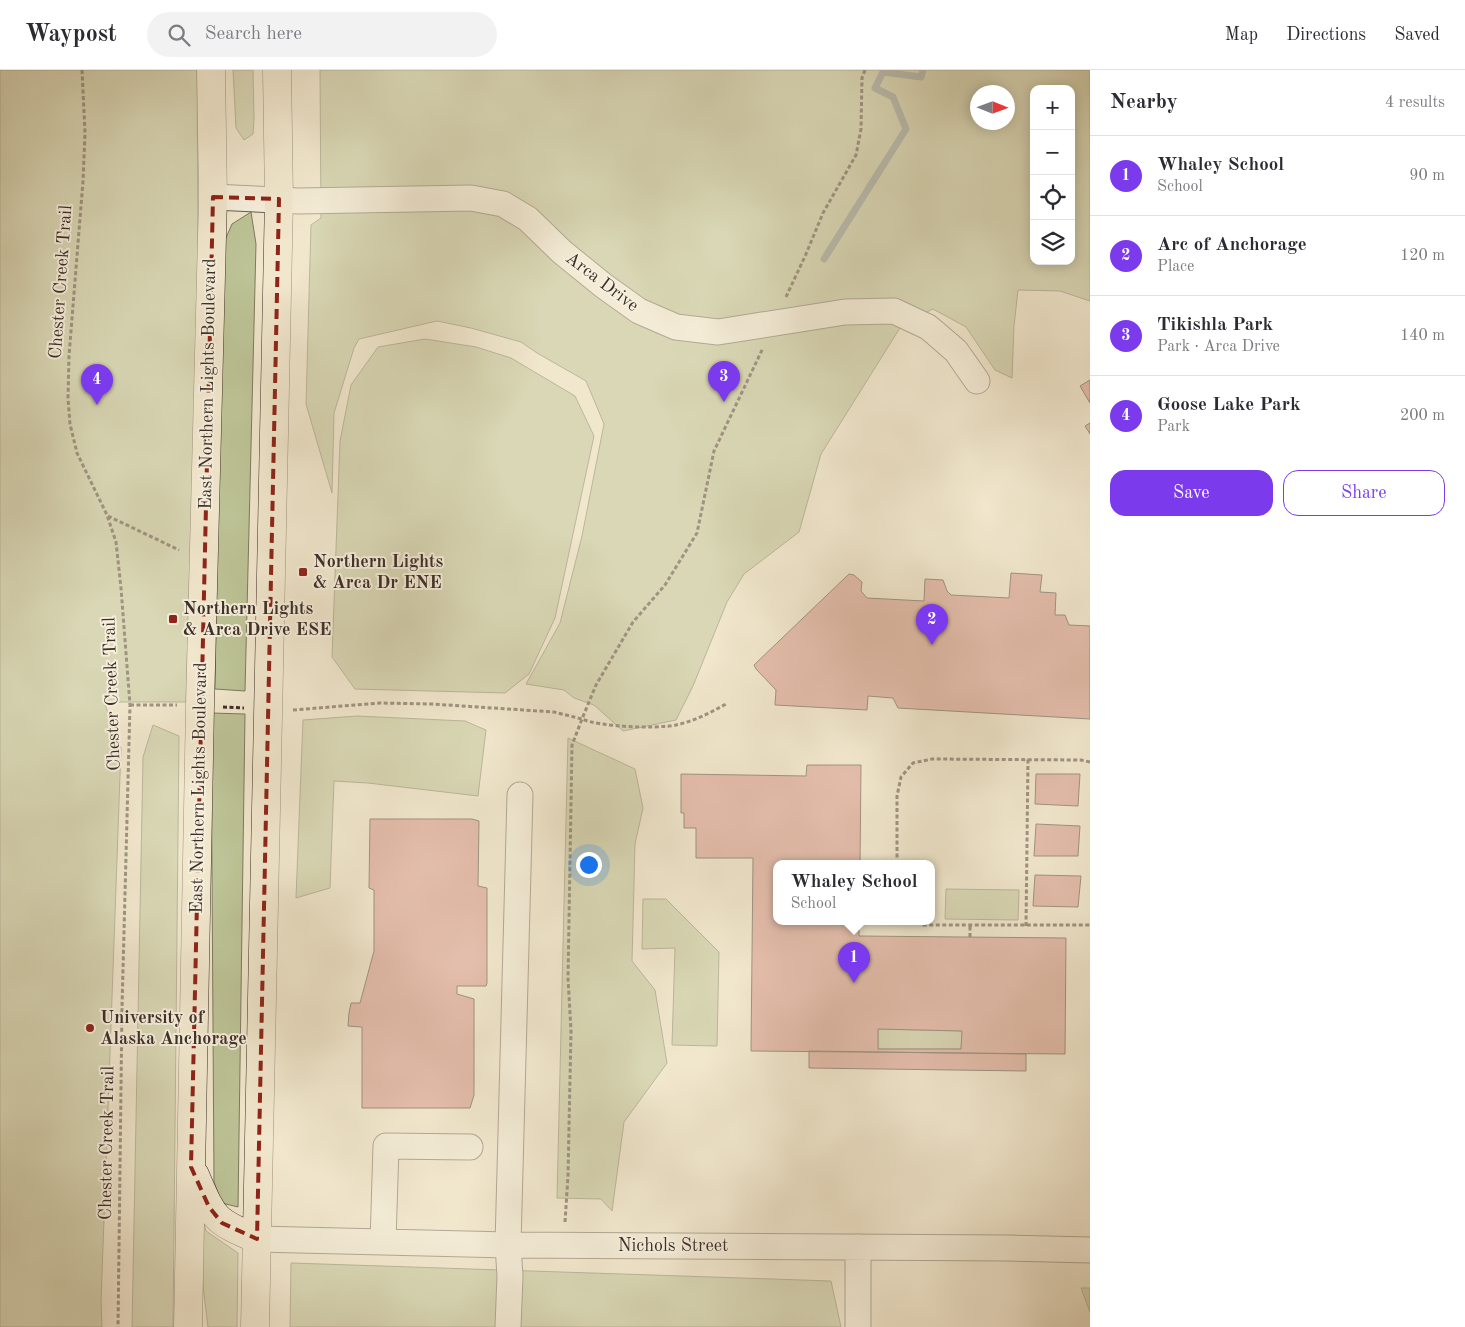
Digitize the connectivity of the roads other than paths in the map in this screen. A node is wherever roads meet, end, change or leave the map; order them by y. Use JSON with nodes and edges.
{"nodes":[{"id":1,"x":211,"y":70,"type":"edge"},
{"id":2,"x":277,"y":70,"type":"edge"},
{"id":3,"x":213,"y":198,"type":"junction"},
{"id":4,"x":279,"y":199,"type":"junction"},
{"id":5,"x":977,"y":381,"type":"dead end"},
{"id":6,"x":520,"y":795,"type":"dead end"},
{"id":7,"x":470,"y":1147,"type":"dead end"},
{"id":8,"x":191,"y":1166,"type":"junction"},
{"id":9,"x":257,"y":1239,"type":"junction"},
{"id":10,"x":383,"y":1242,"type":"junction"},
{"id":11,"x":508,"y":1245,"type":"junction"},
{"id":12,"x":858,"y":1247,"type":"junction"},
{"id":13,"x":1090,"y":1250,"type":"edge"},
{"id":14,"x":188,"y":1327,"type":"edge"},
{"id":15,"x":255,"y":1327,"type":"edge"},
{"id":16,"x":508,"y":1327,"type":"edge"},
{"id":17,"x":858,"y":1327,"type":"edge"}],
"edges":[{"from":1,"to":3,"type":"main road","name":"East Northern Lights Boulevard"},
{"from":2,"to":4,"type":"main road"},
{"from":3,"to":4,"type":"street","name":"Arca Drive"},
{"from":3,"to":8,"type":"main road","name":"East Northern Lights Boulevard"},
{"from":4,"to":5,"type":"street","name":"Arca Drive"},
{"from":4,"to":9,"type":"main road"},
{"from":6,"to":11,"type":"street"},
{"from":7,"to":10,"type":"street"},
{"from":8,"to":9,"type":"main road"},
{"from":8,"to":14,"type":"main road","name":"East Northern Lights Boulevard"},
{"from":9,"to":10,"type":"street","name":"Nichols Street"},
{"from":9,"to":15,"type":"main road"},
{"from":10,"to":11,"type":"street","name":"Nichols Street"},
{"from":11,"to":12,"type":"street","name":"Nichols Street"},
{"from":11,"to":16,"type":"street"},
{"from":12,"to":13,"type":"street","name":"Nichols Street"},
{"from":12,"to":17,"type":"street"}]}
